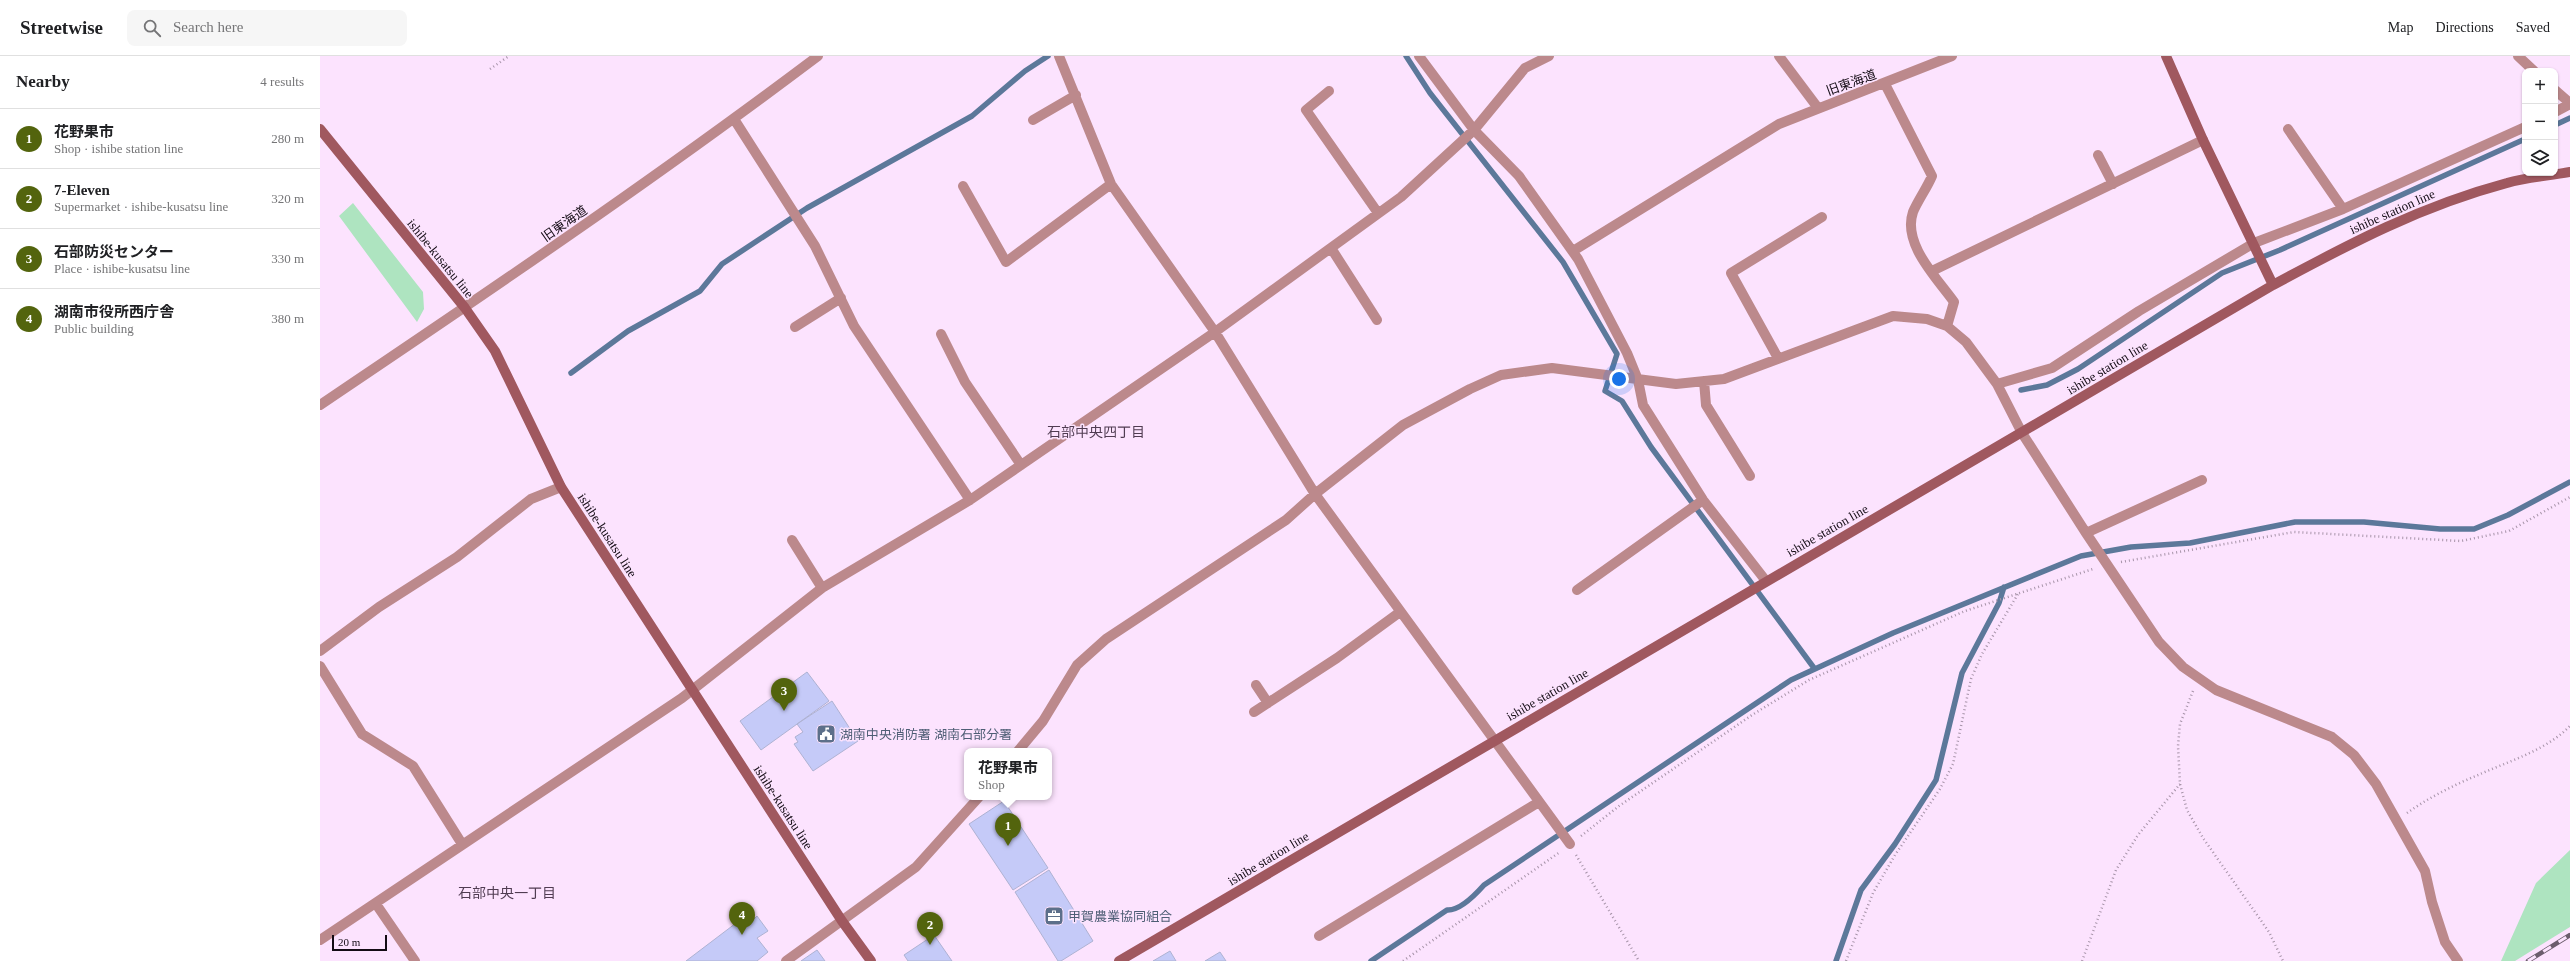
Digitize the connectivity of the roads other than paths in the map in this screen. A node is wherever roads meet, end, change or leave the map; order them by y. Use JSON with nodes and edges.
{"nodes":[{"id":1,"x":818,"y":56,"type":"edge"},
{"id":2,"x":1059,"y":56,"type":"edge"},
{"id":3,"x":1419,"y":56,"type":"edge"},
{"id":4,"x":1549,"y":56,"type":"edge"},
{"id":5,"x":1779,"y":56,"type":"edge"},
{"id":6,"x":1952,"y":56,"type":"edge"},
{"id":7,"x":2166,"y":56,"type":"edge"},
{"id":8,"x":2518,"y":56,"type":"edge"},
{"id":9,"x":1940,"y":58,"type":"edge"},
{"id":10,"x":2531,"y":68,"type":"edge"},
{"id":11,"x":1885,"y":84,"type":"junction"},
{"id":12,"x":1329,"y":92,"type":"dead end"},
{"id":13,"x":2558,"y":93,"type":"edge"},
{"id":14,"x":1076,"y":95,"type":"junction"},
{"id":15,"x":2570,"y":104,"type":"edge"},
{"id":16,"x":1818,"y":108,"type":"junction"},
{"id":17,"x":2558,"y":110,"type":"edge"},
{"id":18,"x":734,"y":119,"type":"junction"},
{"id":19,"x":1033,"y":120,"type":"dead end"},
{"id":20,"x":320,"y":128,"type":"edge"},
{"id":21,"x":2522,"y":128,"type":"edge"},
{"id":22,"x":2288,"y":129,"type":"dead end"},
{"id":23,"x":1474,"y":130,"type":"junction"},
{"id":24,"x":2203,"y":140,"type":"junction"},
{"id":25,"x":2098,"y":155,"type":"dead end"},
{"id":26,"x":2570,"y":172,"type":"edge"},
{"id":27,"x":1111,"y":184,"type":"junction"},
{"id":28,"x":2113,"y":184,"type":"junction"},
{"id":29,"x":963,"y":186,"type":"dead end"},
{"id":30,"x":2343,"y":209,"type":"junction"},
{"id":31,"x":1378,"y":213,"type":"junction"},
{"id":32,"x":1822,"y":217,"type":"dead end"},
{"id":33,"x":2254,"y":243,"type":"junction"},
{"id":34,"x":1331,"y":248,"type":"junction"},
{"id":35,"x":1573,"y":251,"type":"junction"},
{"id":36,"x":1932,"y":271,"type":"junction"},
{"id":37,"x":2273,"y":285,"type":"junction"},
{"id":38,"x":841,"y":298,"type":"junction"},
{"id":39,"x":465,"y":308,"type":"junction"},
{"id":40,"x":1377,"y":320,"type":"dead end"},
{"id":41,"x":795,"y":326,"type":"dead end"},
{"id":42,"x":1947,"y":326,"type":"junction"},
{"id":43,"x":1215,"y":332,"type":"junction"},
{"id":44,"x":941,"y":334,"type":"dead end"},
{"id":45,"x":1778,"y":358,"type":"junction"},
{"id":46,"x":1638,"y":380,"type":"junction"},
{"id":47,"x":1704,"y":381,"type":"junction"},
{"id":48,"x":1997,"y":384,"type":"junction"},
{"id":49,"x":320,"y":405,"type":"edge"},
{"id":50,"x":2022,"y":433,"type":"junction"},
{"id":51,"x":1021,"y":465,"type":"junction"},
{"id":52,"x":1750,"y":476,"type":"dead end"},
{"id":53,"x":2202,"y":480,"type":"dead end"},
{"id":54,"x":561,"y":487,"type":"junction"},
{"id":55,"x":1315,"y":494,"type":"junction"},
{"id":56,"x":970,"y":500,"type":"junction"},
{"id":57,"x":1704,"y":500,"type":"junction"},
{"id":58,"x":2086,"y":533,"type":"junction"},
{"id":59,"x":792,"y":540,"type":"dead end"},
{"id":60,"x":1766,"y":581,"type":"junction"},
{"id":61,"x":822,"y":588,"type":"junction"},
{"id":62,"x":1577,"y":590,"type":"dead end"},
{"id":63,"x":1400,"y":612,"type":"junction"},
{"id":64,"x":320,"y":652,"type":"edge"},
{"id":65,"x":320,"y":666,"type":"edge"},
{"id":66,"x":1256,"y":686,"type":"dead end"},
{"id":67,"x":694,"y":690,"type":"junction"},
{"id":68,"x":1268,"y":703,"type":"junction"},
{"id":69,"x":1254,"y":712,"type":"dead end"},
{"id":70,"x":1493,"y":740,"type":"junction"},
{"id":71,"x":1020,"y":748,"type":"edge"},
{"id":72,"x":976,"y":800,"type":"edge"},
{"id":73,"x":1539,"y":802,"type":"junction"},
{"id":74,"x":462,"y":844,"type":"junction"},
{"id":75,"x":1570,"y":844,"type":"road end"},
{"id":76,"x":376,"y":904,"type":"junction"},
{"id":77,"x":842,"y":921,"type":"junction"},
{"id":78,"x":1318,"y":936,"type":"dead end"},
{"id":79,"x":320,"y":940,"type":"edge"},
{"id":80,"x":415,"y":961,"type":"edge"},
{"id":81,"x":786,"y":961,"type":"edge"},
{"id":82,"x":871,"y":961,"type":"edge"},
{"id":83,"x":1119,"y":961,"type":"edge"},
{"id":84,"x":2458,"y":961,"type":"edge"}],
"edges":[{"from":1,"to":18,"type":"street","name":"旧東海道"},
{"from":2,"to":14,"type":"street"},
{"from":3,"to":23,"type":"street"},
{"from":4,"to":23,"type":"street"},
{"from":5,"to":16,"type":"street","name":"旧東海道"},
{"from":6,"to":9,"type":"street","name":"旧東海道"},
{"from":7,"to":24,"type":"main road"},
{"from":8,"to":10,"type":"street"},
{"from":9,"to":11,"type":"street","name":"旧東海道"},
{"from":11,"to":16,"type":"street","name":"旧東海道"},
{"from":11,"to":36,"type":"street"},
{"from":12,"to":31,"type":"street"},
{"from":13,"to":15,"type":"street"},
{"from":14,"to":19,"type":"street"},
{"from":14,"to":27,"type":"street"},
{"from":15,"to":17,"type":"street"},
{"from":16,"to":35,"type":"street"},
{"from":18,"to":38,"type":"street"},
{"from":18,"to":39,"type":"street","name":"旧東海道"},
{"from":20,"to":39,"type":"main road","name":"ishibe-kusatsu line"},
{"from":21,"to":30,"type":"street"},
{"from":22,"to":30,"type":"street"},
{"from":23,"to":31,"type":"street"},
{"from":23,"to":35,"type":"street"},
{"from":24,"to":28,"type":"street"},
{"from":24,"to":33,"type":"main road"},
{"from":25,"to":28,"type":"street"},
{"from":26,"to":37,"type":"main road","name":"ishibe station line"},
{"from":27,"to":29,"type":"street"},
{"from":27,"to":43,"type":"street"},
{"from":28,"to":36,"type":"street"},
{"from":30,"to":33,"type":"street"},
{"from":31,"to":34,"type":"street"},
{"from":32,"to":45,"type":"street"},
{"from":33,"to":37,"type":"main road"},
{"from":33,"to":48,"type":"street"},
{"from":34,"to":40,"type":"street"},
{"from":34,"to":43,"type":"street"},
{"from":35,"to":46,"type":"street"},
{"from":36,"to":42,"type":"street"},
{"from":37,"to":50,"type":"main road","name":"ishibe station line"},
{"from":38,"to":41,"type":"street"},
{"from":38,"to":56,"type":"street"},
{"from":39,"to":49,"type":"street","name":"旧東海道"},
{"from":39,"to":54,"type":"main road","name":"ishibe-kusatsu line"},
{"from":42,"to":45,"type":"street"},
{"from":42,"to":48,"type":"street"},
{"from":43,"to":51,"type":"street"},
{"from":43,"to":55,"type":"street"},
{"from":44,"to":51,"type":"street"},
{"from":45,"to":47,"type":"street"},
{"from":46,"to":47,"type":"street"},
{"from":46,"to":55,"type":"street"},
{"from":46,"to":57,"type":"street"},
{"from":47,"to":52,"type":"street"},
{"from":48,"to":50,"type":"street"},
{"from":50,"to":58,"type":"street"},
{"from":50,"to":60,"type":"main road","name":"ishibe station line"},
{"from":51,"to":56,"type":"street"},
{"from":53,"to":58,"type":"street"},
{"from":54,"to":64,"type":"street"},
{"from":54,"to":67,"type":"main road","name":"ishibe-kusatsu line"},
{"from":55,"to":63,"type":"street"},
{"from":55,"to":71,"type":"street"},
{"from":56,"to":61,"type":"street"},
{"from":57,"to":60,"type":"street"},
{"from":57,"to":62,"type":"street"},
{"from":58,"to":84,"type":"street"},
{"from":59,"to":61,"type":"street"},
{"from":60,"to":70,"type":"main road","name":"ishibe station line"},
{"from":61,"to":67,"type":"street"},
{"from":63,"to":68,"type":"street"},
{"from":63,"to":70,"type":"street"},
{"from":65,"to":74,"type":"street"},
{"from":66,"to":68,"type":"street"},
{"from":67,"to":74,"type":"street"},
{"from":67,"to":77,"type":"main road","name":"ishibe-kusatsu line"},
{"from":68,"to":69,"type":"street"},
{"from":70,"to":73,"type":"street"},
{"from":70,"to":83,"type":"main road","name":"ishibe station line"},
{"from":72,"to":77,"type":"street"},
{"from":73,"to":75,"type":"street"},
{"from":73,"to":78,"type":"street"},
{"from":74,"to":76,"type":"street"},
{"from":76,"to":79,"type":"street"},
{"from":76,"to":80,"type":"street"},
{"from":77,"to":81,"type":"street"},
{"from":77,"to":82,"type":"main road","name":"ishibe-kusatsu line"}]}
